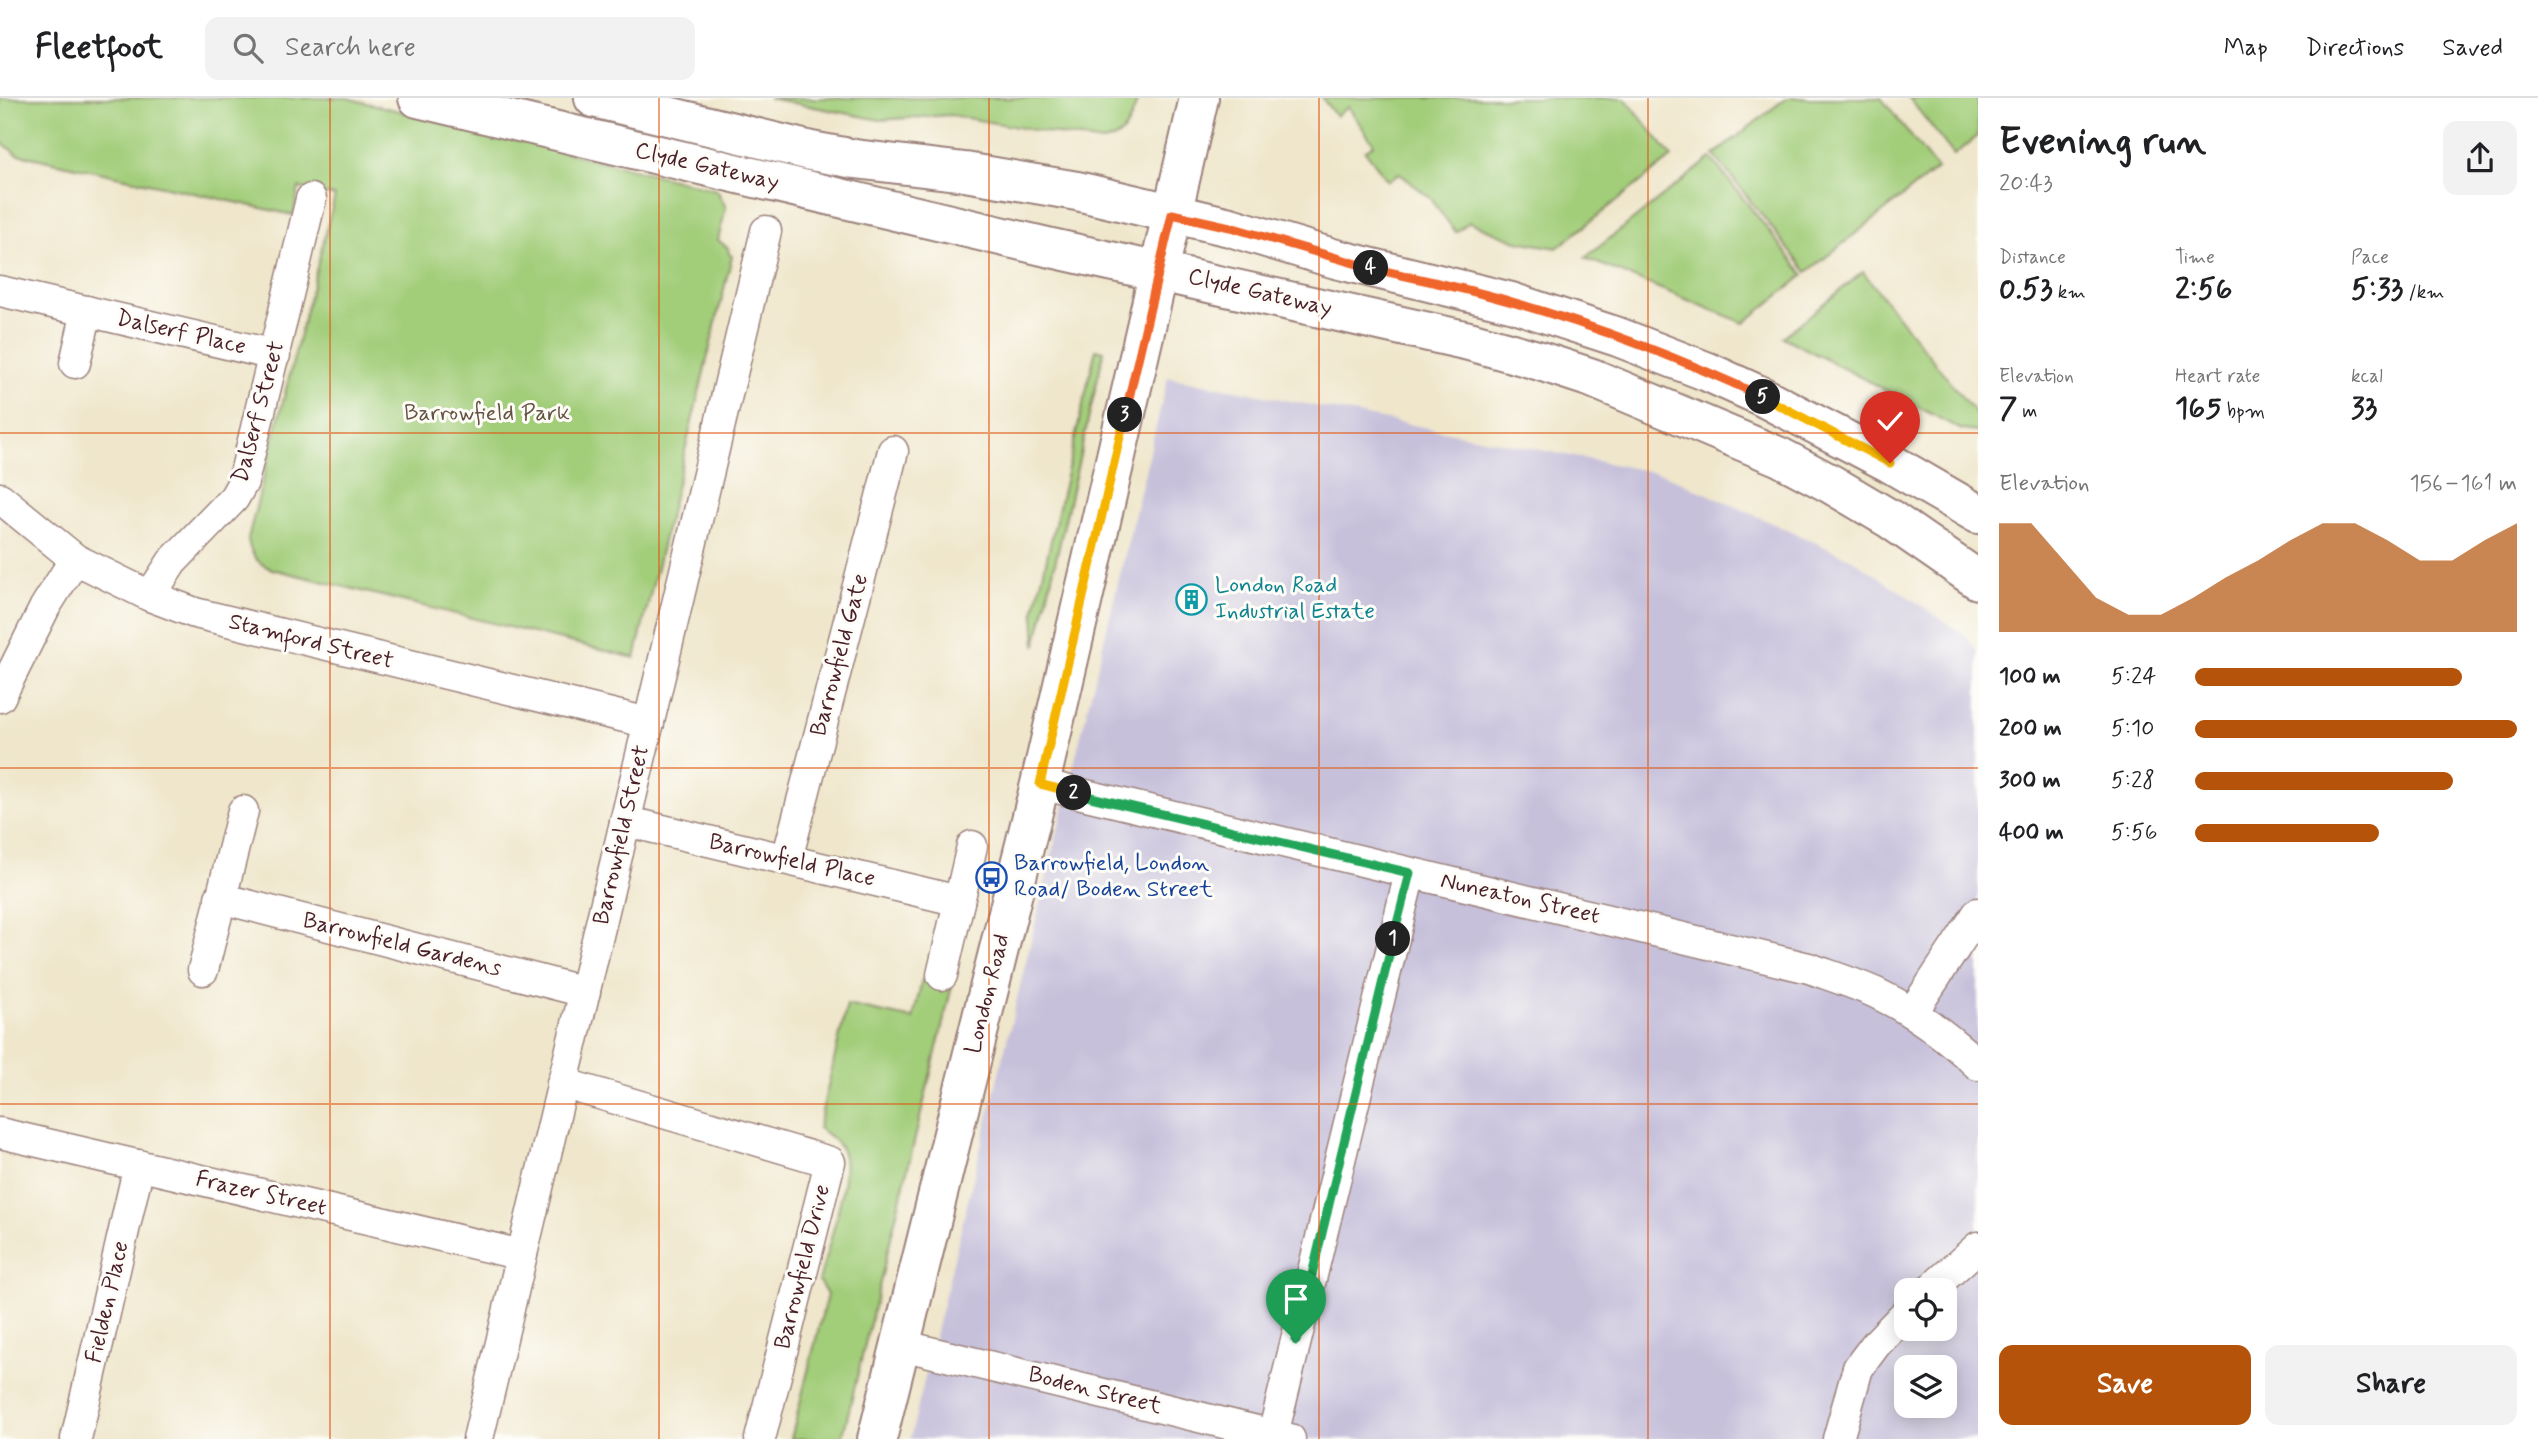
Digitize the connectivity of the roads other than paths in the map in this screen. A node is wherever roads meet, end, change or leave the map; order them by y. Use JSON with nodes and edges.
{"nodes":[{"id":1,"x":418,"y":98,"type":"edge"},
{"id":2,"x":594,"y":98,"type":"edge"},
{"id":3,"x":1199,"y":98,"type":"edge"},
{"id":4,"x":311,"y":199,"type":"dead end"},
{"id":5,"x":1172,"y":214,"type":"junction"},
{"id":6,"x":766,"y":231,"type":"dead end"},
{"id":7,"x":1158,"y":271,"type":"junction"},
{"id":8,"x":0,"y":291,"type":"edge"},
{"id":9,"x":87,"y":311,"type":"junction"},
{"id":10,"x":275,"y":355,"type":"junction"},
{"id":11,"x":75,"y":363,"type":"dead end"},
{"id":12,"x":893,"y":451,"type":"dead end"},
{"id":13,"x":0,"y":498,"type":"edge"},
{"id":14,"x":1978,"y":514,"type":"edge"},
{"id":15,"x":75,"y":559,"type":"junction"},
{"id":16,"x":1978,"y":580,"type":"edge"},
{"id":17,"x":150,"y":596,"type":"junction"},
{"id":18,"x":0,"y":697,"type":"edge"},
{"id":19,"x":649,"y":723,"type":"junction"},
{"id":20,"x":1040,"y":784,"type":"junction"},
{"id":21,"x":243,"y":811,"type":"dead end"},
{"id":22,"x":625,"y":821,"type":"junction"},
{"id":23,"x":972,"y":846,"type":"dead end"},
{"id":24,"x":787,"y":859,"type":"junction"},
{"id":25,"x":1410,"y":873,"type":"junction"},
{"id":26,"x":220,"y":898,"type":"junction"},
{"id":27,"x":959,"y":901,"type":"junction"},
{"id":28,"x":1978,"y":913,"type":"edge"},
{"id":29,"x":202,"y":970,"type":"dead end"},
{"id":30,"x":942,"y":975,"type":"dead end"},
{"id":31,"x":584,"y":992,"type":"junction"},
{"id":32,"x":1912,"y":1013,"type":"junction"},
{"id":33,"x":1978,"y":1065,"type":"edge"},
{"id":34,"x":562,"y":1083,"type":"junction"},
{"id":35,"x":0,"y":1133,"type":"edge"},
{"id":36,"x":139,"y":1166,"type":"junction"},
{"id":37,"x":1978,"y":1247,"type":"edge"},
{"id":38,"x":522,"y":1255,"type":"junction"},
{"id":39,"x":1943,"y":1278,"type":"edge"},
{"id":40,"x":1894,"y":1325,"type":"edge"},
{"id":41,"x":901,"y":1345,"type":"junction"},
{"id":42,"x":1278,"y":1438,"type":"edge"},
{"id":43,"x":76,"y":1439,"type":"edge"},
{"id":44,"x":478,"y":1439,"type":"edge"},
{"id":45,"x":760,"y":1439,"type":"edge"},
{"id":46,"x":877,"y":1439,"type":"edge"},
{"id":47,"x":1838,"y":1439,"type":"edge"}],
"edges":[{"from":1,"to":7,"type":"main road","name":"Clyde Gateway"},
{"from":2,"to":5,"type":"main road","name":"Clyde Gateway"},
{"from":3,"to":5,"type":"main road","name":"London Road"},
{"from":4,"to":10,"type":"street","name":"Dalserf Street"},
{"from":5,"to":7,"type":"main road","name":"London Road"},
{"from":5,"to":14,"type":"main road","name":"Clyde Gateway"},
{"from":6,"to":19,"type":"street","name":"Barrowfield Street"},
{"from":7,"to":16,"type":"main road","name":"Clyde Gateway"},
{"from":7,"to":20,"type":"main road","name":"London Road"},
{"from":8,"to":9,"type":"street","name":"Dalserf Place"},
{"from":9,"to":10,"type":"street","name":"Dalserf Place"},
{"from":9,"to":11,"type":"street","name":"Dalserf Place"},
{"from":10,"to":17,"type":"street","name":"Dalserf Street"},
{"from":12,"to":24,"type":"street","name":"Barrowfield Gate"},
{"from":13,"to":15,"type":"street","name":"Stamford Street"},
{"from":15,"to":17,"type":"street","name":"Stamford Street"},
{"from":15,"to":18,"type":"street"},
{"from":17,"to":19,"type":"street","name":"Stamford Street"},
{"from":19,"to":22,"type":"street","name":"Barrowfield Street"},
{"from":20,"to":25,"type":"street","name":"Nuneaton Street"},
{"from":20,"to":41,"type":"main road","name":"London Road"},
{"from":21,"to":26,"type":"street"},
{"from":22,"to":24,"type":"street","name":"Barrowfield Place"},
{"from":22,"to":31,"type":"street","name":"Barrowfield Street"},
{"from":23,"to":27,"type":"street"},
{"from":24,"to":27,"type":"street","name":"Barrowfield Place"},
{"from":25,"to":32,"type":"street","name":"Nuneaton Street"},
{"from":25,"to":42,"type":"street"},
{"from":26,"to":29,"type":"street"},
{"from":26,"to":31,"type":"street","name":"Barrowfield Gardens"},
{"from":27,"to":30,"type":"street"},
{"from":28,"to":32,"type":"street"},
{"from":31,"to":34,"type":"street","name":"Barrowfield Street"},
{"from":32,"to":33,"type":"street","name":"Nuneaton Street"},
{"from":34,"to":38,"type":"street","name":"Barrowfield Street"},
{"from":34,"to":45,"type":"street","name":"Barrowfield Drive"},
{"from":35,"to":36,"type":"street","name":"Frazer Street"},
{"from":36,"to":38,"type":"street","name":"Frazer Street"},
{"from":36,"to":43,"type":"street","name":"Fielden Place"},
{"from":37,"to":39,"type":"street"},
{"from":38,"to":44,"type":"street","name":"Barrowfield Street"},
{"from":40,"to":47,"type":"street"},
{"from":41,"to":42,"type":"street","name":"Boden Street"},
{"from":41,"to":46,"type":"main road","name":"London Road"}]}
